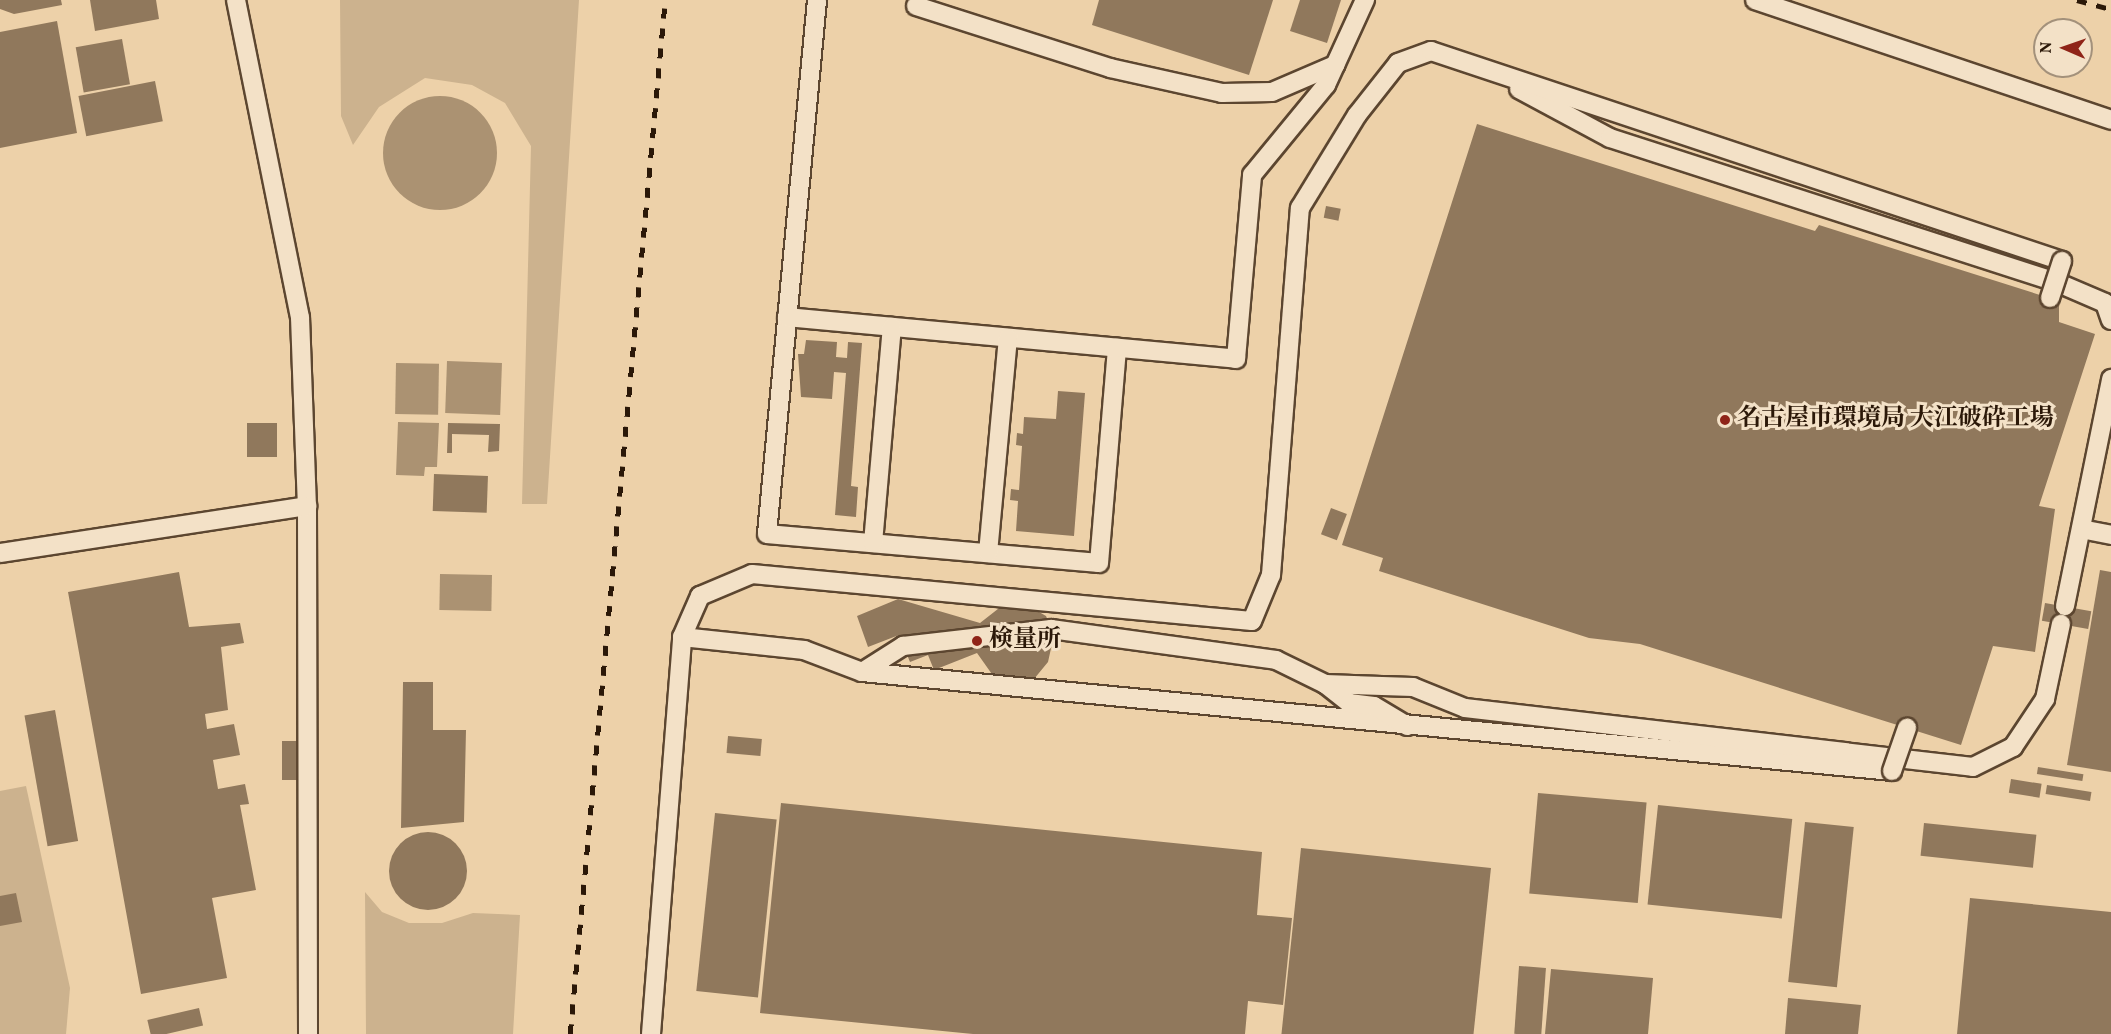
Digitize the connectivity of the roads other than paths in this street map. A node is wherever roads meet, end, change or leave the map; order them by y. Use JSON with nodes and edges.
{"nodes":[{"id":1,"x":236,"y":0,"type":"edge"},
{"id":2,"x":817,"y":0,"type":"edge"},
{"id":3,"x":1365,"y":0,"type":"edge"},
{"id":4,"x":1755,"y":0,"type":"edge"},
{"id":5,"x":916,"y":6,"type":"dead end"},
{"id":6,"x":1335,"y":65,"type":"junction"},
{"id":7,"x":1476,"y":66,"type":"junction"},
{"id":8,"x":2111,"y":120,"type":"edge"},
{"id":9,"x":2050,"y":298,"type":"dead end"},
{"id":10,"x":787,"y":317,"type":"junction"},
{"id":11,"x":2111,"y":320,"type":"edge"},
{"id":12,"x":892,"y":327,"type":"junction"},
{"id":13,"x":1008,"y":338,"type":"junction"},
{"id":14,"x":1117,"y":348,"type":"junction"},
{"id":15,"x":2111,"y":379,"type":"edge"},
{"id":16,"x":307,"y":506,"type":"junction"},
{"id":17,"x":2081,"y":529,"type":"junction"},
{"id":18,"x":2111,"y":535,"type":"edge"},
{"id":19,"x":873,"y":543,"type":"junction"},
{"id":20,"x":1,"y":549,"type":"edge"},
{"id":21,"x":988,"y":553,"type":"junction"},
{"id":22,"x":682,"y":637,"type":"junction"},
{"id":23,"x":862,"y":672,"type":"junction"},
{"id":24,"x":1325,"y":684,"type":"junction"},
{"id":25,"x":1411,"y":728,"type":"junction"},
{"id":26,"x":1907,"y":728,"type":"dead end"},
{"id":27,"x":308,"y":1034,"type":"edge"},
{"id":28,"x":651,"y":1034,"type":"edge"}],
"edges":[{"from":1,"to":16,"type":"lane"},
{"from":2,"to":10,"type":"lane"},
{"from":3,"to":6,"type":"lane"},
{"from":4,"to":8,"type":"lane"},
{"from":5,"to":6,"type":"lane"},
{"from":6,"to":14,"type":"lane"},
{"from":7,"to":9,"type":"lane","bridge":true},
{"from":7,"to":11,"type":"lane"},
{"from":7,"to":22,"type":"lane"},
{"from":10,"to":12,"type":"lane"},
{"from":10,"to":19,"type":"lane"},
{"from":12,"to":13,"type":"lane"},
{"from":12,"to":19,"type":"lane"},
{"from":13,"to":14,"type":"lane"},
{"from":13,"to":21,"type":"lane"},
{"from":14,"to":21,"type":"lane"},
{"from":15,"to":17,"type":"lane"},
{"from":16,"to":20,"type":"lane"},
{"from":16,"to":27,"type":"lane"},
{"from":17,"to":18,"type":"lane"},
{"from":17,"to":24,"type":"lane"},
{"from":19,"to":21,"type":"lane"},
{"from":22,"to":23,"type":"lane"},
{"from":22,"to":28,"type":"lane"},
{"from":23,"to":24,"type":"lane"},
{"from":23,"to":25,"type":"lane"},
{"from":24,"to":25,"type":"lane"},
{"from":25,"to":26,"type":"lane","bridge":true}]}
